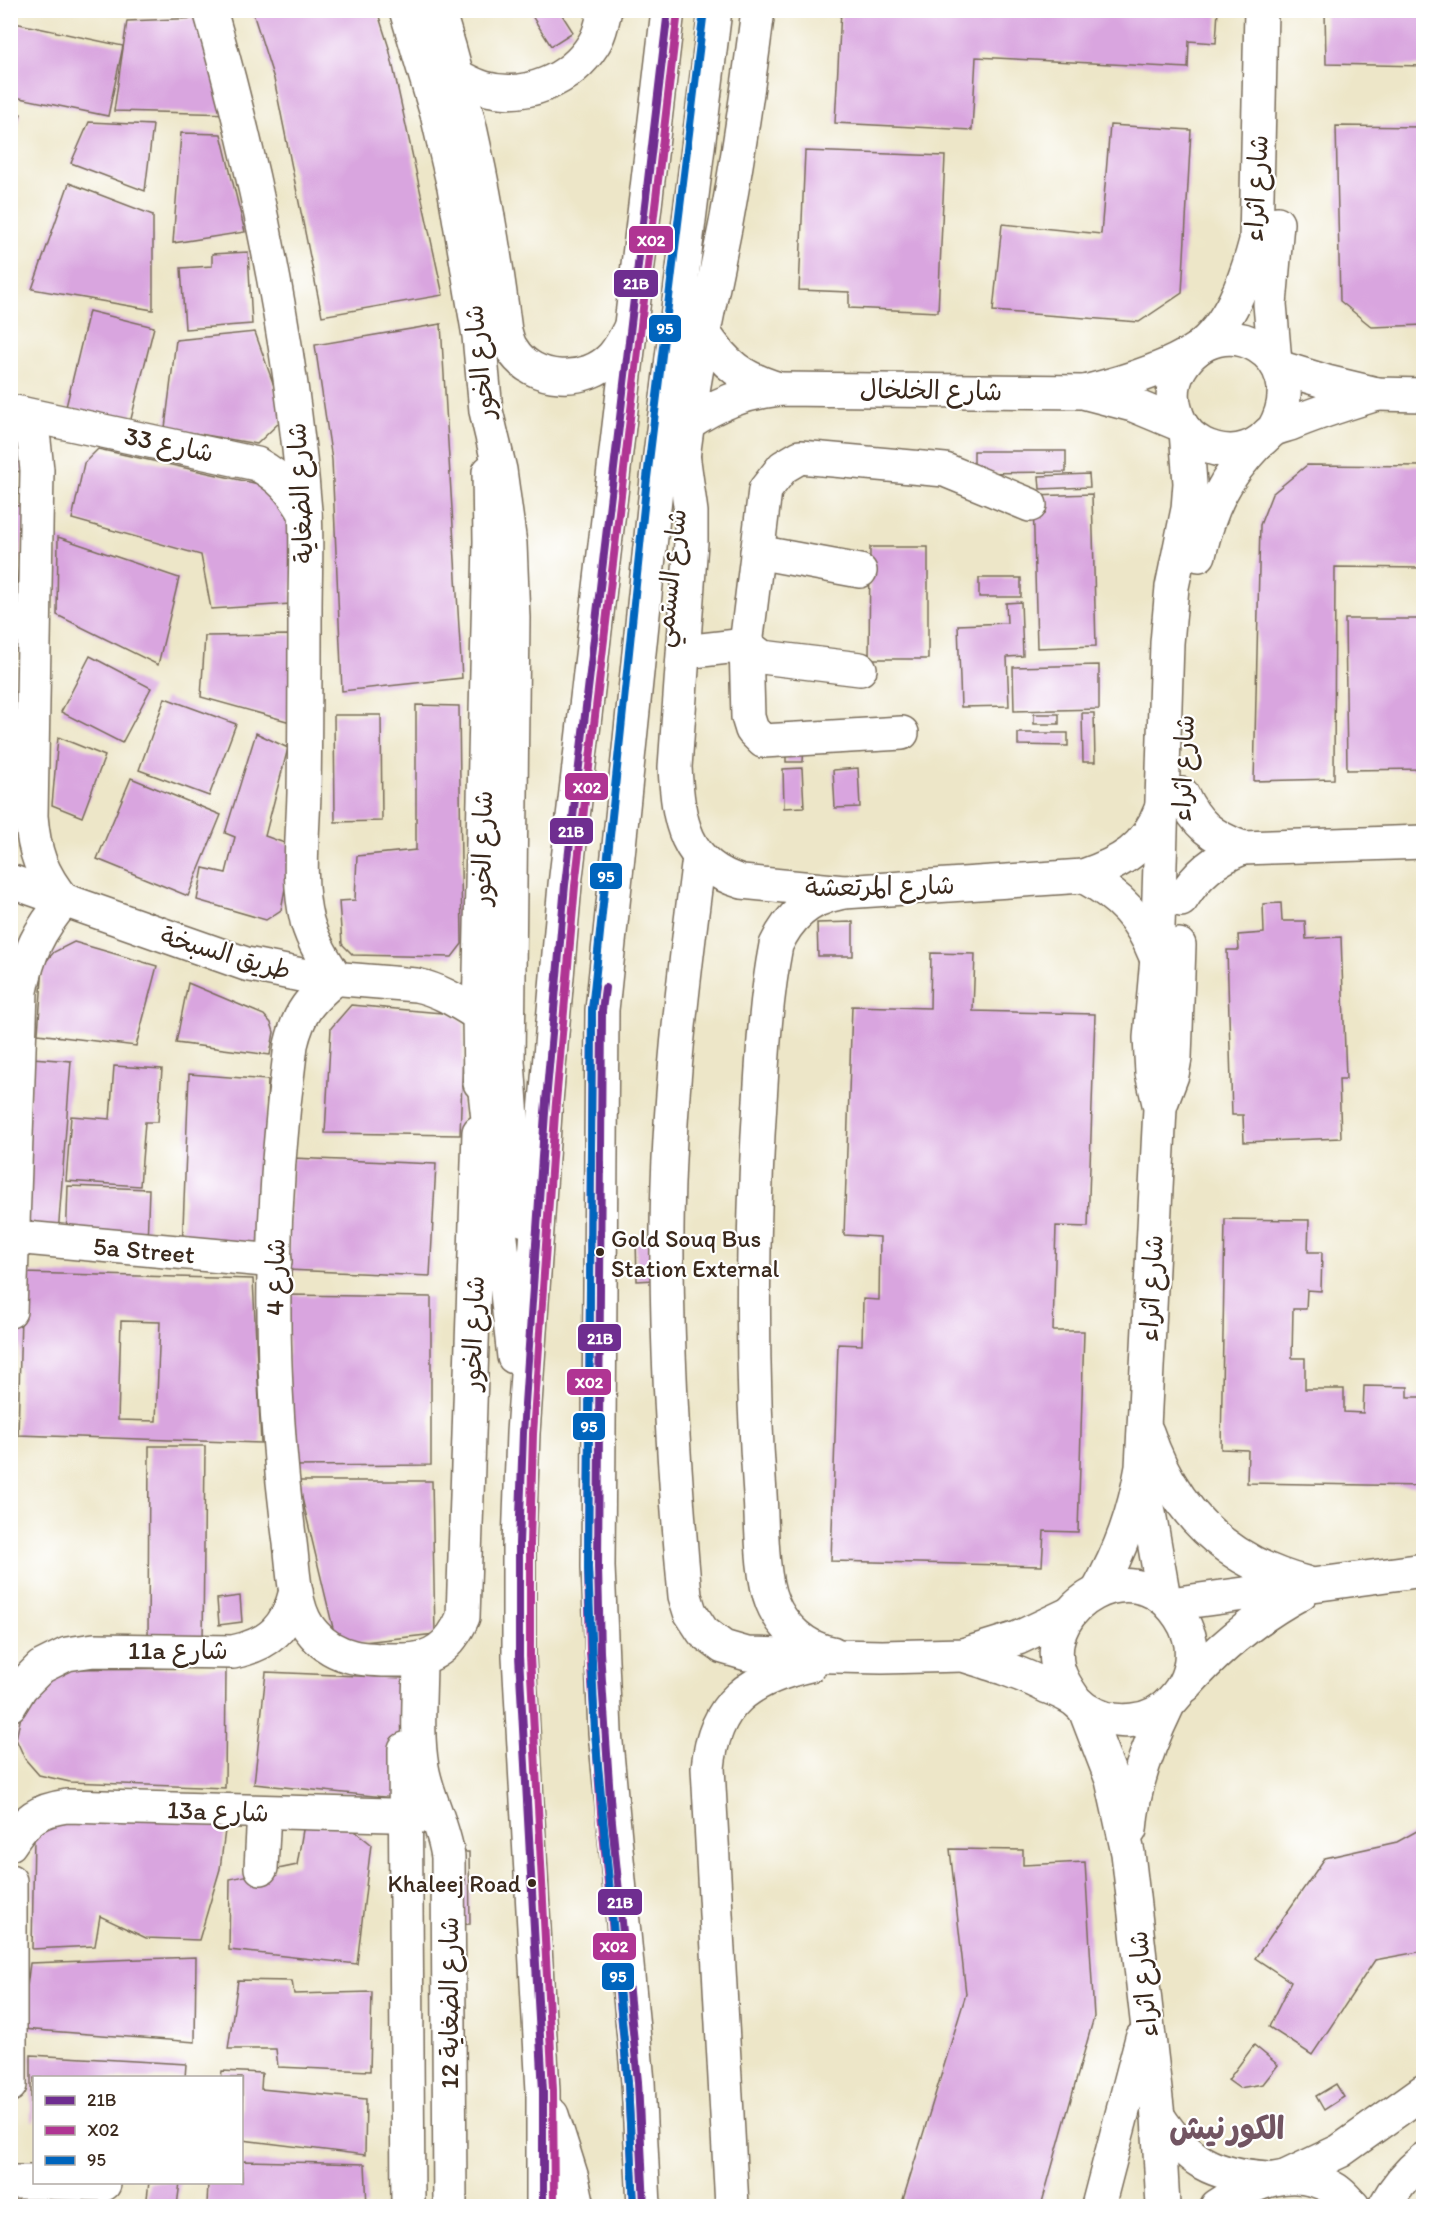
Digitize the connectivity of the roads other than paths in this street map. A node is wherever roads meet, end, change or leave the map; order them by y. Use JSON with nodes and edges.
{"nodes":[{"id":1,"x":210,"y":10,"type":"edge"},
{"id":2,"x":406,"y":10,"type":"edge"},
{"id":3,"x":605,"y":10,"type":"edge"},
{"id":4,"x":668,"y":10,"type":"edge"},
{"id":5,"x":715,"y":10,"type":"edge"},
{"id":6,"x":758,"y":10,"type":"edge"},
{"id":7,"x":1261,"y":10,"type":"edge"},
{"id":8,"x":1282,"y":10,"type":"edge"},
{"id":9,"x":441,"y":11,"type":"edge"},
{"id":10,"x":459,"y":77,"type":"junction"},
{"id":11,"x":632,"y":324,"type":"junction"},
{"id":12,"x":704,"y":333,"type":"junction"},
{"id":13,"x":1197,"y":348,"type":"junction"},
{"id":14,"x":1277,"y":364,"type":"junction"},
{"id":15,"x":779,"y":388,"type":"junction"},
{"id":16,"x":1083,"y":392,"type":"junction"},
{"id":17,"x":1377,"y":394,"type":"junction"},
{"id":18,"x":1424,"y":395,"type":"edge"},
{"id":19,"x":486,"y":411,"type":"junction"},
{"id":20,"x":17,"y":412,"type":"edge"},
{"id":21,"x":1184,"y":428,"type":"junction"},
{"id":22,"x":1266,"y":436,"type":"junction"},
{"id":23,"x":685,"y":439,"type":"junction"},
{"id":24,"x":1030,"y":505,"type":"dead end"},
{"id":25,"x":305,"y":514,"type":"junction"},
{"id":26,"x":758,"y":552,"type":"junction"},
{"id":27,"x":860,"y":572,"type":"dead end"},
{"id":28,"x":746,"y":645,"type":"junction"},
{"id":29,"x":684,"y":652,"type":"junction"},
{"id":30,"x":860,"y":669,"type":"dead end"},
{"id":31,"x":902,"y":733,"type":"dead end"},
{"id":32,"x":1172,"y":799,"type":"junction"},
{"id":33,"x":1424,"y":842,"type":"edge"},
{"id":34,"x":1243,"y":848,"type":"junction"},
{"id":35,"x":699,"y":858,"type":"junction"},
{"id":36,"x":1083,"y":876,"type":"junction"},
{"id":37,"x":10,"y":881,"type":"edge"},
{"id":38,"x":843,"y":892,"type":"junction"},
{"id":39,"x":1181,"y":900,"type":"junction"},
{"id":40,"x":64,"y":901,"type":"junction"},
{"id":41,"x":1157,"y":958,"type":"junction"},
{"id":42,"x":336,"y":978,"type":"junction"},
{"id":43,"x":479,"y":1015,"type":"junction"},
{"id":44,"x":481,"y":1055,"type":"junction"},
{"id":45,"x":1160,"y":1108,"type":"junction"},
{"id":46,"x":600,"y":1148,"type":"junction"},
{"id":47,"x":14,"y":1237,"type":"junction"},
{"id":48,"x":275,"y":1261,"type":"junction"},
{"id":49,"x":535,"y":1276,"type":"junction"},
{"id":50,"x":10,"y":1311,"type":"edge"},
{"id":51,"x":1144,"y":1424,"type":"junction"},
{"id":52,"x":523,"y":1433,"type":"junction"},
{"id":53,"x":1142,"y":1467,"type":"junction"},
{"id":54,"x":1424,"y":1550,"type":"edge"},
{"id":55,"x":1409,"y":1573,"type":"edge"},
{"id":56,"x":1316,"y":1586,"type":"junction"},
{"id":57,"x":297,"y":1591,"type":"junction"},
{"id":58,"x":1098,"y":1591,"type":"junction"},
{"id":59,"x":1167,"y":1601,"type":"junction"},
{"id":60,"x":1069,"y":1614,"type":"junction"},
{"id":61,"x":963,"y":1655,"type":"junction"},
{"id":62,"x":849,"y":1656,"type":"junction"},
{"id":63,"x":413,"y":1660,"type":"junction"},
{"id":64,"x":1174,"y":1699,"type":"junction"},
{"id":65,"x":10,"y":1705,"type":"edge"},
{"id":66,"x":1080,"y":1705,"type":"junction"},
{"id":67,"x":264,"y":1812,"type":"junction"},
{"id":68,"x":404,"y":1814,"type":"junction"},
{"id":69,"x":440,"y":1823,"type":"junction"},
{"id":70,"x":10,"y":1844,"type":"edge"},
{"id":71,"x":1128,"y":1853,"type":"junction"},
{"id":72,"x":261,"y":1868,"type":"dead end"},
{"id":73,"x":10,"y":1881,"type":"edge"},
{"id":74,"x":11,"y":1915,"type":"edge"},
{"id":75,"x":1147,"y":2019,"type":"junction"},
{"id":76,"x":638,"y":2082,"type":"junction"},
{"id":77,"x":10,"y":2085,"type":"edge"},
{"id":78,"x":543,"y":2091,"type":"junction"},
{"id":79,"x":1424,"y":2091,"type":"edge"},
{"id":80,"x":1158,"y":2116,"type":"junction"},
{"id":81,"x":1424,"y":2159,"type":"edge"},
{"id":82,"x":1276,"y":2178,"type":"junction"},
{"id":83,"x":10,"y":2182,"type":"edge"},
{"id":84,"x":33,"y":2182,"type":"edge"},
{"id":85,"x":408,"y":2206,"type":"edge"},
{"id":86,"x":450,"y":2206,"type":"edge"},
{"id":87,"x":543,"y":2206,"type":"edge"},
{"id":88,"x":578,"y":2206,"type":"edge"},
{"id":89,"x":644,"y":2206,"type":"edge"},
{"id":90,"x":659,"y":2206,"type":"edge"},
{"id":91,"x":732,"y":2206,"type":"edge"},
{"id":92,"x":1098,"y":2206,"type":"edge"},
{"id":93,"x":1163,"y":2206,"type":"edge"},
{"id":94,"x":1217,"y":2206,"type":"edge"},
{"id":95,"x":1353,"y":2206,"type":"edge"},
{"id":96,"x":1385,"y":2206,"type":"edge"}],
"edges":[{"from":1,"to":25,"type":"street","name":"شارع الضغاية"},
{"from":2,"to":19,"type":"street","name":"شارع الخور"},
{"from":3,"to":10,"type":"street"},
{"from":4,"to":11,"type":"street"},
{"from":5,"to":46,"type":"street"},
{"from":6,"to":12,"type":"street","name":"شارع الستمي"},
{"from":7,"to":13,"type":"street","name":"شارع اثراء"},
{"from":8,"to":14,"type":"street","name":"شارع اثراء"},
{"from":9,"to":10,"type":"street"},
{"from":10,"to":11,"type":"street"},
{"from":11,"to":49,"type":"street"},
{"from":12,"to":15,"type":"street","name":"شارع الخلخال"},
{"from":12,"to":23,"type":"street","name":"شارع الستمي"},
{"from":13,"to":14,"type":"street"},
{"from":13,"to":16,"type":"street","name":"شارع الخلخال"},
{"from":13,"to":21,"type":"street"},
{"from":14,"to":17,"type":"street"},
{"from":14,"to":22,"type":"street"},
{"from":15,"to":16,"type":"street","name":"شارع الخلخال"},
{"from":15,"to":23,"type":"street","name":"شارع الخلخال"},
{"from":16,"to":21,"type":"street","name":"شارع الخلخال"},
{"from":17,"to":18,"type":"street"},
{"from":17,"to":22,"type":"street"},
{"from":19,"to":43,"type":"street","name":"شارع الخور"},
{"from":19,"to":49,"type":"street"},
{"from":20,"to":25,"type":"street","name":"شارع 33"},
{"from":20,"to":40,"type":"street"},
{"from":21,"to":22,"type":"street"},
{"from":21,"to":32,"type":"street","name":"شارع اثراء"},
{"from":22,"to":32,"type":"street","name":"شارع اثراء"},
{"from":23,"to":29,"type":"street","name":"شارع المرتعشة"},
{"from":23,"to":46,"type":"street","name":"شارع الستمي"},
{"from":24,"to":26,"type":"street"},
{"from":25,"to":42,"type":"street","name":"شارع الضغاية"},
{"from":26,"to":27,"type":"street"},
{"from":26,"to":28,"type":"street"},
{"from":28,"to":29,"type":"street"},
{"from":28,"to":30,"type":"street"},
{"from":28,"to":31,"type":"street"},
{"from":29,"to":35,"type":"street","name":"شارع المرتعشة"},
{"from":32,"to":34,"type":"street"},
{"from":32,"to":36,"type":"street","name":"شارع المرتعشة"},
{"from":32,"to":39,"type":"street","name":"شارع اثراء"},
{"from":32,"to":41,"type":"street","name":"شارع اثراء"},
{"from":33,"to":34,"type":"street"},
{"from":34,"to":39,"type":"street"},
{"from":35,"to":38,"type":"street","name":"شارع المرتعشة"},
{"from":35,"to":62,"type":"street"},
{"from":36,"to":38,"type":"street","name":"شارع المرتعشة"},
{"from":36,"to":41,"type":"street"},
{"from":37,"to":40,"type":"street","name":"طريق السبخة"},
{"from":38,"to":62,"type":"street"},
{"from":39,"to":45,"type":"street","name":"شارع اثراء"},
{"from":40,"to":42,"type":"street","name":"طريق السبخة"},
{"from":40,"to":47,"type":"street"},
{"from":41,"to":45,"type":"street","name":"شارع اثراء"},
{"from":42,"to":43,"type":"street","name":"طريق السبخة"},
{"from":42,"to":48,"type":"street","name":"شارع 4"},
{"from":43,"to":44,"type":"street","name":"شارع الخور"},
{"from":44,"to":52,"type":"street"},
{"from":44,"to":63,"type":"street","name":"شارع الخور"},
{"from":45,"to":51,"type":"street","name":"شارع اثراء"},
{"from":46,"to":76,"type":"street"},
{"from":47,"to":48,"type":"street","name":"5a Street"},
{"from":47,"to":50,"type":"street"},
{"from":48,"to":57,"type":"street","name":"شارع 4"},
{"from":49,"to":52,"type":"street"},
{"from":51,"to":53,"type":"street","name":"شارع اثراء"},
{"from":51,"to":56,"type":"street"},
{"from":52,"to":78,"type":"street"},
{"from":53,"to":58,"type":"street","name":"شارع اثراء"},
{"from":53,"to":59,"type":"street","name":"شارع اثراء"},
{"from":54,"to":55,"type":"street"},
{"from":55,"to":56,"type":"street"},
{"from":56,"to":59,"type":"street"},
{"from":56,"to":64,"type":"street"},
{"from":57,"to":63,"type":"street"},
{"from":57,"to":65,"type":"street","name":"11a شارع"},
{"from":58,"to":59,"type":"street"},
{"from":58,"to":60,"type":"street"},
{"from":59,"to":64,"type":"street"},
{"from":60,"to":61,"type":"street"},
{"from":60,"to":66,"type":"street"},
{"from":61,"to":62,"type":"street"},
{"from":61,"to":66,"type":"street"},
{"from":62,"to":91,"type":"street"},
{"from":63,"to":68,"type":"street","name":"12 شارع الضغاية"},
{"from":63,"to":69,"type":"street","name":"12 شارع الضغاية"},
{"from":64,"to":66,"type":"street"},
{"from":64,"to":71,"type":"street","name":"شارع اثراء"},
{"from":66,"to":71,"type":"street","name":"شارع اثراء"},
{"from":67,"to":68,"type":"street","name":"13a شارع"},
{"from":67,"to":70,"type":"street","name":"13a شارع"},
{"from":67,"to":72,"type":"street"},
{"from":68,"to":69,"type":"street","name":"13a شارع"},
{"from":68,"to":85,"type":"street","name":"12 شارع الضغاية"},
{"from":69,"to":86,"type":"street","name":"12 شارع الضغاية"},
{"from":71,"to":75,"type":"street","name":"شارع اثراء"},
{"from":73,"to":74,"type":"street"},
{"from":74,"to":77,"type":"street"},
{"from":75,"to":80,"type":"street","name":"شارع اثراء"},
{"from":75,"to":92,"type":"street"},
{"from":76,"to":89,"type":"street"},
{"from":76,"to":90,"type":"street"},
{"from":78,"to":87,"type":"street"},
{"from":78,"to":88,"type":"street"},
{"from":79,"to":82,"type":"street"},
{"from":80,"to":82,"type":"street","name":"شارع اثراء"},
{"from":80,"to":93,"type":"street","name":"شارع اثراء"},
{"from":81,"to":96,"type":"street"},
{"from":82,"to":94,"type":"street"},
{"from":82,"to":95,"type":"street","name":"شارع اثراء"},
{"from":83,"to":84,"type":"street"}]}
